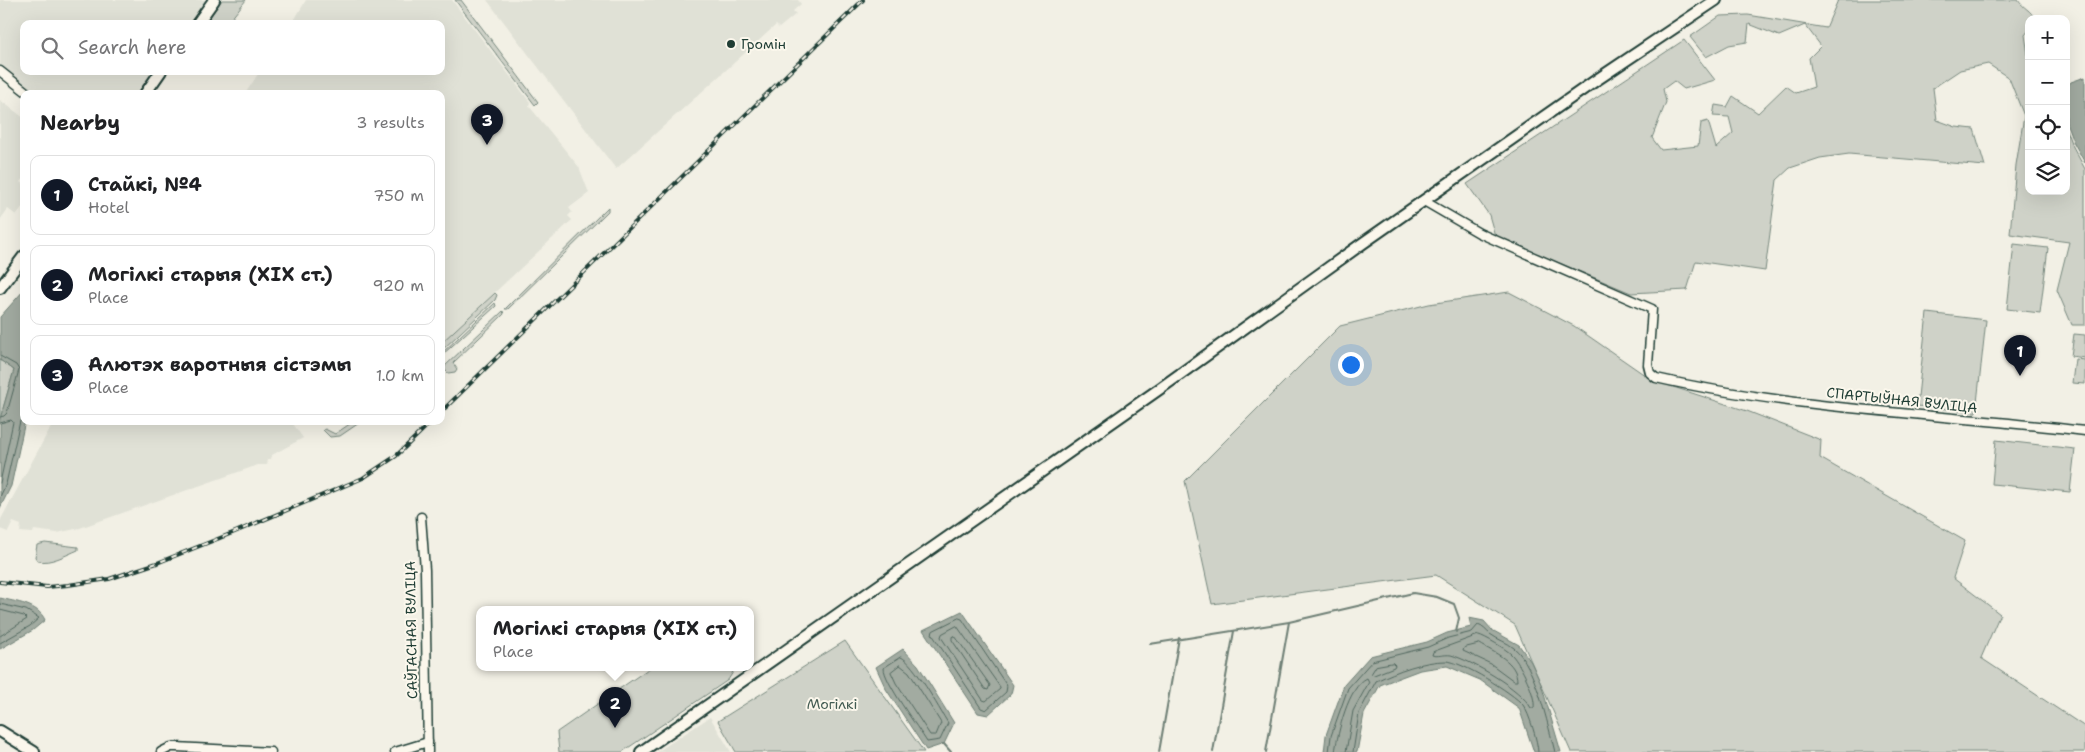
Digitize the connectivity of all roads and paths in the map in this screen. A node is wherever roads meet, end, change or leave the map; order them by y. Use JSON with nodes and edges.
{"nodes":[{"id":1,"x":214,"y":0,"type":"edge"},
{"id":2,"x":1716,"y":0,"type":"edge"},
{"id":3,"x":200,"y":20,"type":"edge"},
{"id":4,"x":0,"y":71,"type":"edge"},
{"id":5,"x":158,"y":75,"type":"edge"},
{"id":6,"x":24,"y":90,"type":"edge"},
{"id":7,"x":148,"y":90,"type":"edge"},
{"id":8,"x":1424,"y":201,"type":"junction"},
{"id":9,"x":20,"y":261,"type":"edge"},
{"id":10,"x":0,"y":288,"type":"edge"},
{"id":11,"x":2085,"y":431,"type":"edge"},
{"id":12,"x":421,"y":517,"type":"dead end"},
{"id":13,"x":0,"y":731,"type":"edge"},
{"id":14,"x":428,"y":742,"type":"junction"},
{"id":15,"x":34,"y":752,"type":"edge"},
{"id":16,"x":161,"y":752,"type":"edge"},
{"id":17,"x":271,"y":752,"type":"edge"},
{"id":18,"x":395,"y":752,"type":"edge"},
{"id":19,"x":428,"y":752,"type":"edge"},
{"id":20,"x":641,"y":752,"type":"edge"}],
"edges":[{"from":1,"to":3,"type":"main road"},
{"from":2,"to":8,"type":"main road"},
{"from":4,"to":6,"type":"street"},
{"from":5,"to":7,"type":"main road"},
{"from":8,"to":11,"type":"street","name":"СПАРТЫЎНАЯ ВУЛІЦА"},
{"from":8,"to":20,"type":"main road"},
{"from":9,"to":10,"type":"main road"},
{"from":12,"to":14,"type":"street","name":"САЎГАСНАЯ ВУЛІЦА"},
{"from":13,"to":15,"type":"main road"},
{"from":14,"to":18,"type":"street"},
{"from":14,"to":19,"type":"street","name":"САЎГАСНАЯ ВУЛІЦА"},
{"from":16,"to":17,"type":"street"}]}
